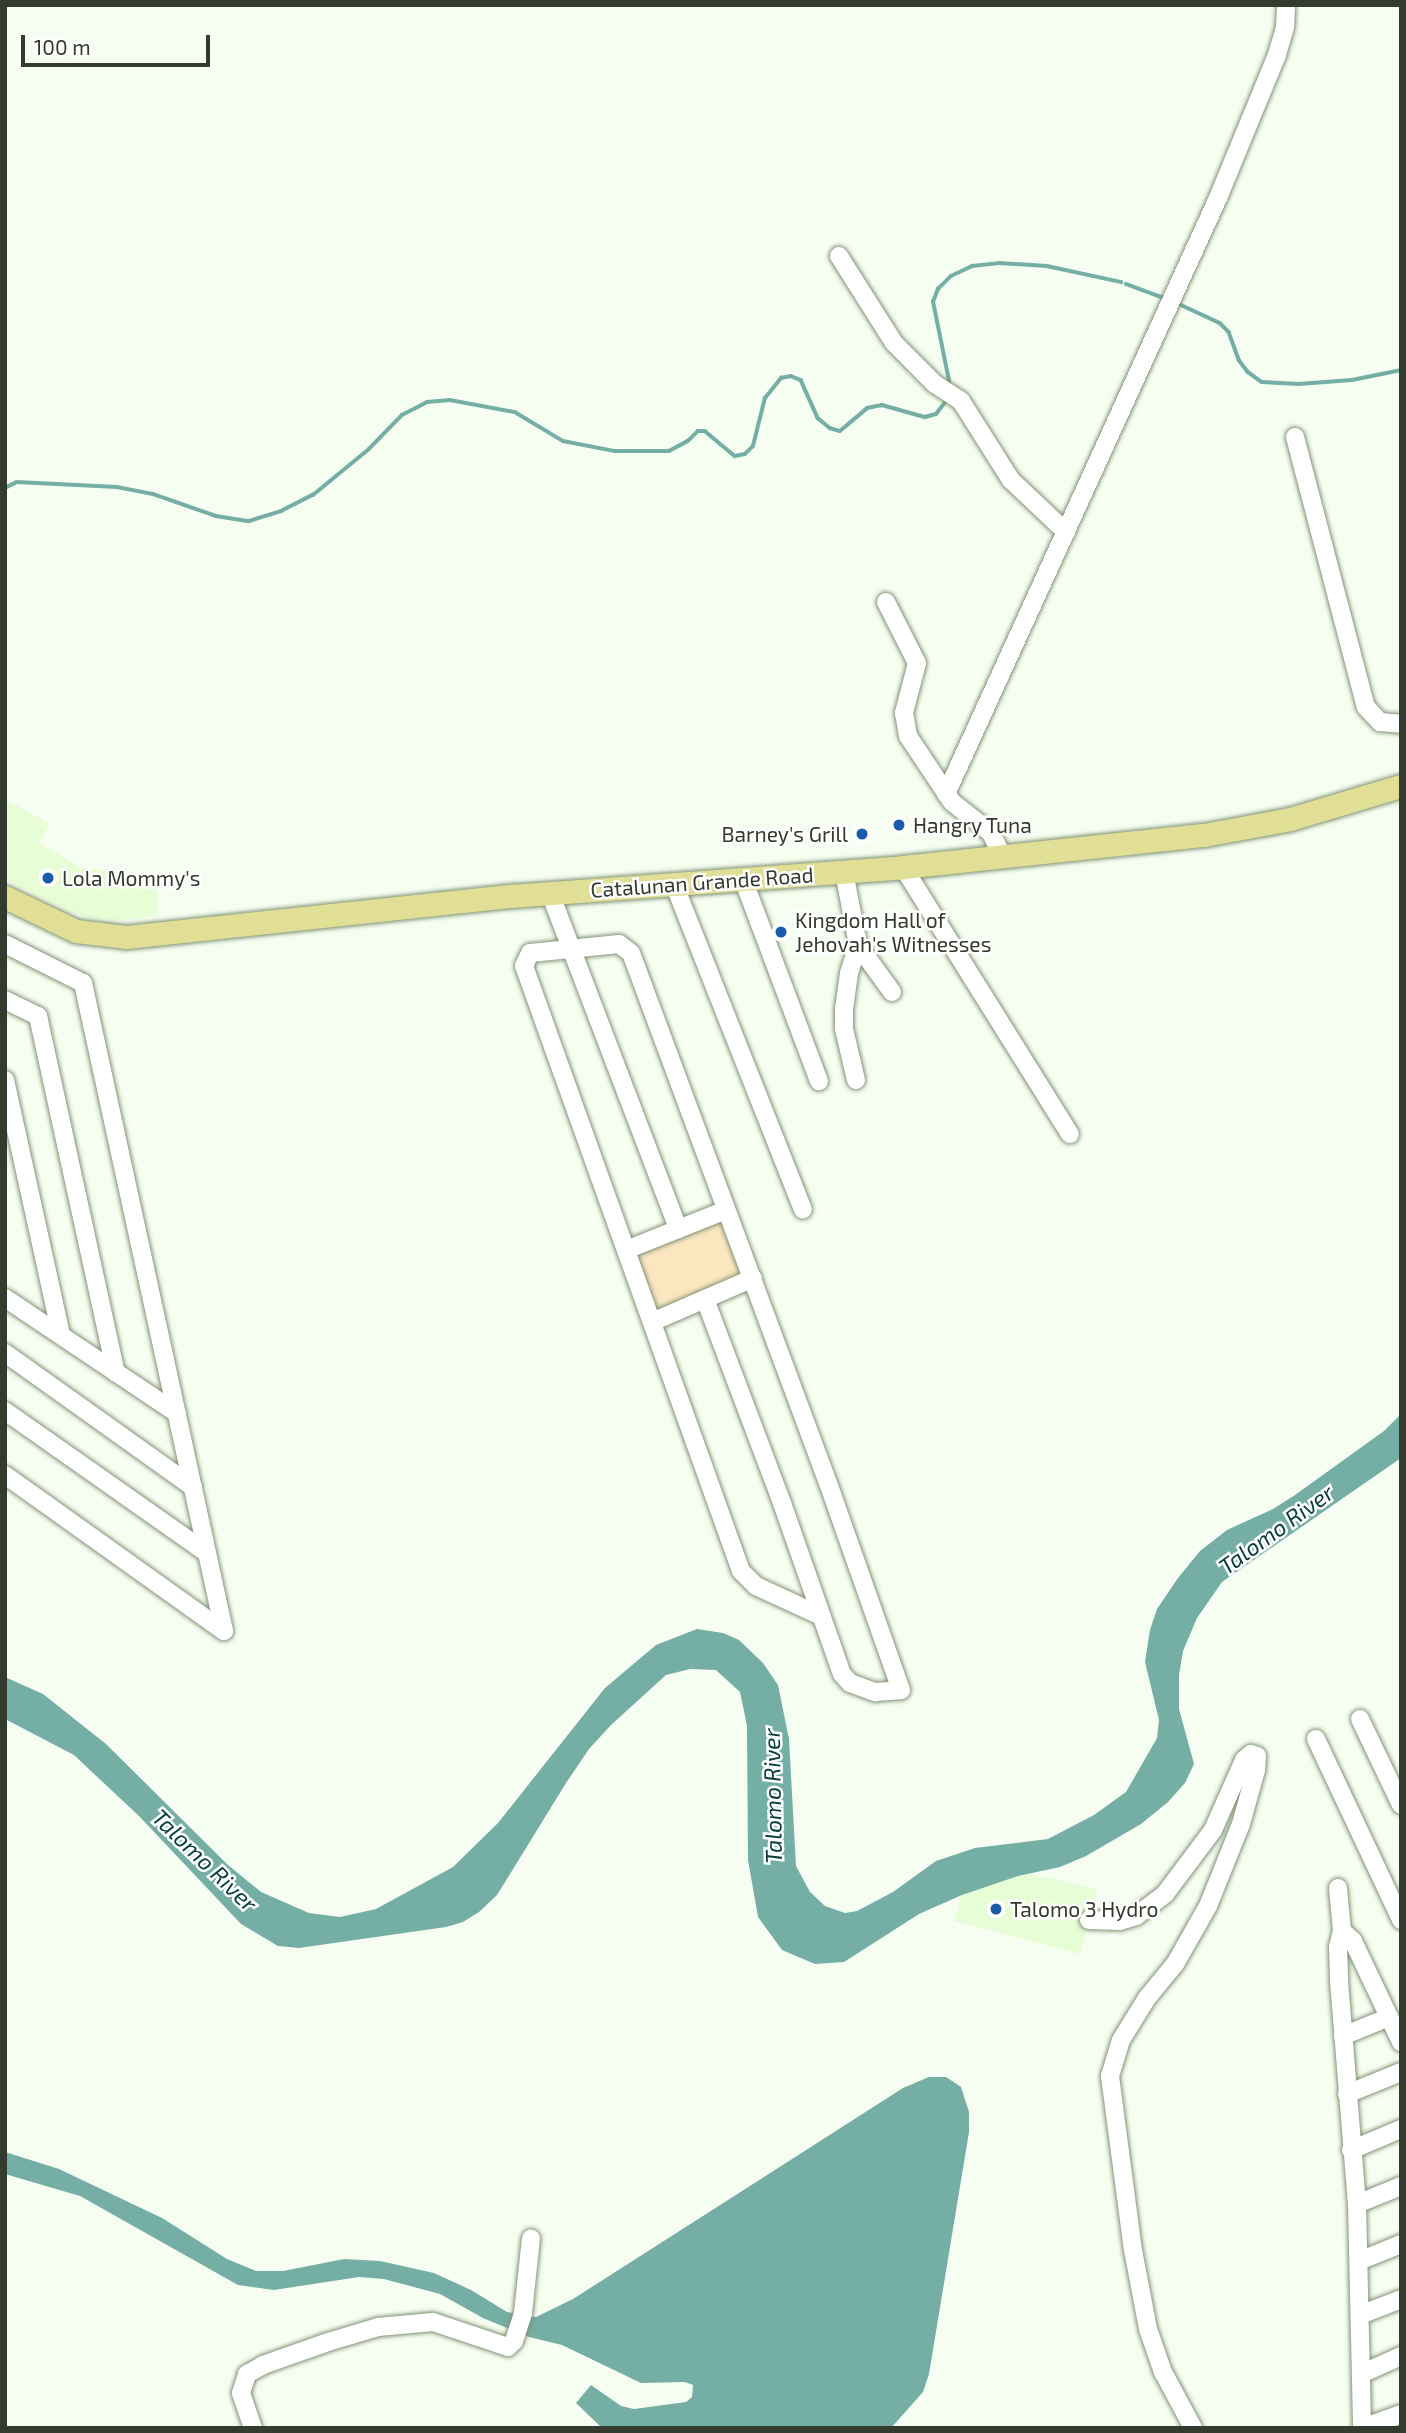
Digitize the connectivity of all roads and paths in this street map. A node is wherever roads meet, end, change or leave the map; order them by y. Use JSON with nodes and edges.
{"nodes":[{"id":1,"x":1286,"y":5,"type":"edge"},
{"id":2,"x":839,"y":256,"type":"dead end"},
{"id":3,"x":1295,"y":437,"type":"dead end"},
{"id":4,"x":1066,"y":532,"type":"junction"},
{"id":5,"x":886,"y":602,"type":"dead end"},
{"id":6,"x":1401,"y":724,"type":"edge"},
{"id":7,"x":1401,"y":786,"type":"edge"},
{"id":8,"x":946,"y":794,"type":"junction"},
{"id":9,"x":1002,"y":856,"type":"junction"},
{"id":10,"x":903,"y":867,"type":"junction"},
{"id":11,"x":844,"y":872,"type":"junction"},
{"id":12,"x":743,"y":879,"type":"junction"},
{"id":13,"x":674,"y":884,"type":"junction"},
{"id":14,"x":550,"y":893,"type":"junction"},
{"id":15,"x":5,"y":897,"type":"edge"},
{"id":16,"x":5,"y":944,"type":"edge"},
{"id":17,"x":858,"y":945,"type":"junction"},
{"id":18,"x":572,"y":948,"type":"junction"},
{"id":19,"x":892,"y":992,"type":"dead end"},
{"id":20,"x":5,"y":1000,"type":"edge"},
{"id":21,"x":5,"y":1080,"type":"edge"},
{"id":22,"x":856,"y":1080,"type":"dead end"},
{"id":23,"x":819,"y":1081,"type":"dead end"},
{"id":24,"x":10,"y":1120,"type":"edge"},
{"id":25,"x":1070,"y":1134,"type":"dead end"},
{"id":26,"x":803,"y":1209,"type":"dead end"},
{"id":27,"x":726,"y":1210,"type":"junction"},
{"id":28,"x":678,"y":1229,"type":"junction"},
{"id":29,"x":626,"y":1250,"type":"junction"},
{"id":30,"x":753,"y":1278,"type":"junction"},
{"id":31,"x":5,"y":1298,"type":"edge"},
{"id":32,"x":705,"y":1299,"type":"junction"},
{"id":33,"x":652,"y":1322,"type":"junction"},
{"id":34,"x":61,"y":1335,"type":"junction"},
{"id":35,"x":5,"y":1353,"type":"edge"},
{"id":36,"x":116,"y":1373,"type":"junction"},
{"id":37,"x":5,"y":1411,"type":"edge"},
{"id":38,"x":177,"y":1413,"type":"junction"},
{"id":39,"x":5,"y":1475,"type":"edge"},
{"id":40,"x":193,"y":1488,"type":"junction"},
{"id":41,"x":207,"y":1553,"type":"junction"},
{"id":42,"x":821,"y":1616,"type":"junction"},
{"id":43,"x":1360,"y":1719,"type":"dead end"},
{"id":44,"x":1316,"y":1739,"type":"dead end"},
{"id":45,"x":1401,"y":1805,"type":"edge"},
{"id":46,"x":1338,"y":1888,"type":"dead end"},
{"id":47,"x":1089,"y":1920,"type":"dead end"},
{"id":48,"x":1401,"y":1920,"type":"edge"},
{"id":49,"x":1342,"y":1931,"type":"junction"},
{"id":50,"x":1366,"y":1968,"type":"junction"},
{"id":51,"x":1339,"y":1980,"type":"junction"},
{"id":52,"x":1389,"y":2017,"type":"junction"},
{"id":53,"x":1343,"y":2036,"type":"junction"},
{"id":54,"x":1401,"y":2042,"type":"edge"},
{"id":55,"x":1401,"y":2072,"type":"edge"},
{"id":56,"x":1347,"y":2094,"type":"junction"},
{"id":57,"x":1401,"y":2129,"type":"edge"},
{"id":58,"x":1351,"y":2150,"type":"junction"},
{"id":59,"x":1401,"y":2186,"type":"edge"},
{"id":60,"x":1357,"y":2204,"type":"junction"},
{"id":61,"x":531,"y":2238,"type":"dead end"},
{"id":62,"x":1401,"y":2244,"type":"edge"},
{"id":63,"x":1359,"y":2261,"type":"junction"},
{"id":64,"x":1401,"y":2299,"type":"edge"},
{"id":65,"x":1360,"y":2315,"type":"junction"},
{"id":66,"x":1401,"y":2356,"type":"edge"},
{"id":67,"x":1361,"y":2374,"type":"junction"},
{"id":68,"x":1401,"y":2414,"type":"edge"},
{"id":69,"x":253,"y":2428,"type":"edge"},
{"id":70,"x":1193,"y":2428,"type":"edge"},
{"id":71,"x":1362,"y":2428,"type":"edge"}],
"edges":[{"from":1,"to":4,"type":"street"},
{"from":2,"to":4,"type":"street"},
{"from":3,"to":6,"type":"street"},
{"from":4,"to":8,"type":"street"},
{"from":5,"to":8,"type":"street"},
{"from":7,"to":9,"type":"main road","name":"Catalunan Grande Road"},
{"from":8,"to":9,"type":"street"},
{"from":9,"to":10,"type":"main road","name":"Catalunan Grande Road"},
{"from":10,"to":11,"type":"main road","name":"Catalunan Grande Road"},
{"from":10,"to":25,"type":"street"},
{"from":11,"to":12,"type":"main road","name":"Catalunan Grande Road"},
{"from":11,"to":17,"type":"street"},
{"from":12,"to":13,"type":"main road","name":"Catalunan Grande Road"},
{"from":12,"to":23,"type":"street"},
{"from":13,"to":14,"type":"main road","name":"Catalunan Grande Road"},
{"from":13,"to":26,"type":"street"},
{"from":14,"to":15,"type":"main road","name":"Catalunan Grande Road"},
{"from":14,"to":18,"type":"street"},
{"from":16,"to":38,"type":"street"},
{"from":17,"to":19,"type":"street"},
{"from":17,"to":22,"type":"street"},
{"from":18,"to":27,"type":"street"},
{"from":18,"to":28,"type":"street"},
{"from":18,"to":29,"type":"street"},
{"from":20,"to":36,"type":"street"},
{"from":21,"to":24,"type":"street"},
{"from":24,"to":34,"type":"street"},
{"from":27,"to":28,"type":"street"},
{"from":27,"to":30,"type":"street"},
{"from":28,"to":29,"type":"street"},
{"from":29,"to":33,"type":"street"},
{"from":30,"to":32,"type":"street"},
{"from":30,"to":42,"type":"street"},
{"from":31,"to":34,"type":"street"},
{"from":32,"to":33,"type":"street"},
{"from":32,"to":42,"type":"street"},
{"from":33,"to":42,"type":"street"},
{"from":34,"to":36,"type":"street"},
{"from":35,"to":40,"type":"street"},
{"from":36,"to":38,"type":"street"},
{"from":37,"to":41,"type":"street"},
{"from":38,"to":40,"type":"street"},
{"from":39,"to":41,"type":"street"},
{"from":40,"to":41,"type":"street"},
{"from":43,"to":45,"type":"street"},
{"from":44,"to":48,"type":"street"},
{"from":46,"to":49,"type":"street"},
{"from":47,"to":70,"type":"street"},
{"from":49,"to":50,"type":"street"},
{"from":49,"to":51,"type":"street"},
{"from":50,"to":51,"type":"street"},
{"from":50,"to":52,"type":"street"},
{"from":51,"to":53,"type":"street"},
{"from":52,"to":53,"type":"street"},
{"from":52,"to":54,"type":"street"},
{"from":53,"to":56,"type":"street"},
{"from":55,"to":56,"type":"street"},
{"from":56,"to":58,"type":"street"},
{"from":57,"to":58,"type":"street"},
{"from":58,"to":60,"type":"street"},
{"from":59,"to":60,"type":"street"},
{"from":60,"to":63,"type":"street"},
{"from":61,"to":69,"type":"street"},
{"from":62,"to":63,"type":"street"},
{"from":63,"to":65,"type":"street"},
{"from":64,"to":65,"type":"street"},
{"from":65,"to":67,"type":"street"},
{"from":66,"to":67,"type":"street"},
{"from":67,"to":71,"type":"street"},
{"from":68,"to":71,"type":"street"}]}
